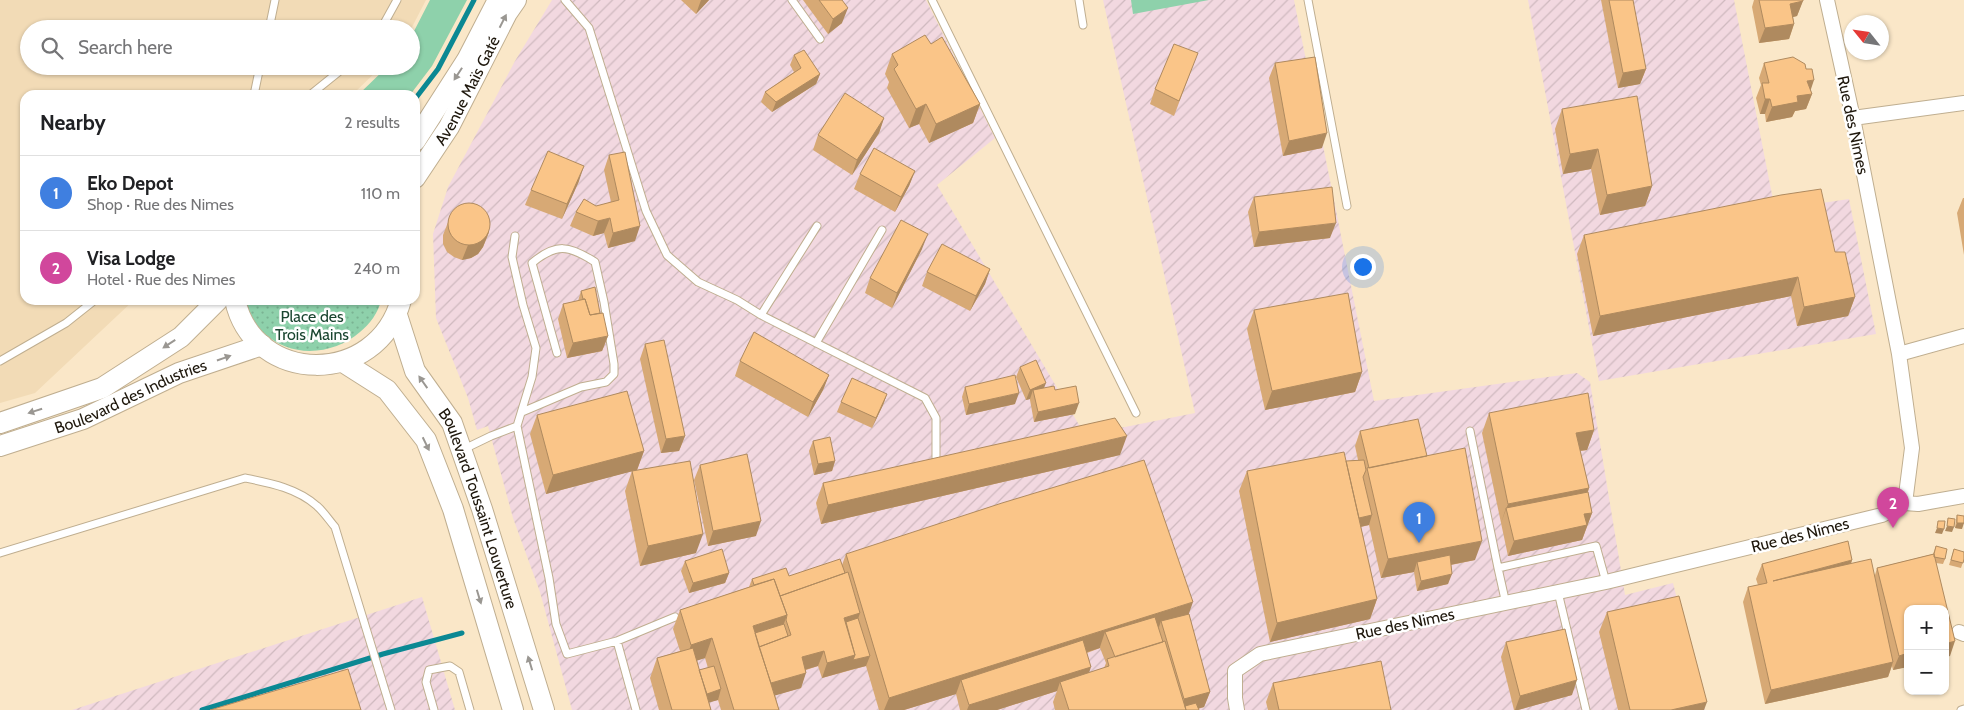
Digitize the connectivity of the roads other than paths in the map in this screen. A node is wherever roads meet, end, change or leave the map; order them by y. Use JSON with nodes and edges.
{"nodes":[{"id":1,"x":275,"y":0,"type":"edge"},
{"id":2,"x":397,"y":0,"type":"edge"},
{"id":3,"x":498,"y":0,"type":"edge"},
{"id":4,"x":516,"y":0,"type":"edge"},
{"id":5,"x":565,"y":0,"type":"edge"},
{"id":6,"x":792,"y":0,"type":"edge"},
{"id":7,"x":932,"y":0,"type":"edge"},
{"id":8,"x":1079,"y":0,"type":"edge"},
{"id":9,"x":1308,"y":0,"type":"edge"},
{"id":10,"x":1827,"y":0,"type":"edge"},
{"id":11,"x":271,"y":20,"type":"edge"},
{"id":12,"x":386,"y":20,"type":"edge"},
{"id":13,"x":1084,"y":25,"type":"dead end"},
{"id":14,"x":820,"y":39,"type":"dead end"},
{"id":15,"x":258,"y":75,"type":"edge"},
{"id":16,"x":335,"y":75,"type":"edge"},
{"id":17,"x":255,"y":90,"type":"edge"},
{"id":18,"x":316,"y":90,"type":"edge"},
{"id":19,"x":1964,"y":103,"type":"edge"},
{"id":20,"x":1853,"y":118,"type":"junction"},
{"id":21,"x":420,"y":133,"type":"edge"},
{"id":22,"x":420,"y":170,"type":"edge"},
{"id":23,"x":1347,"y":206,"type":"dead end"},
{"id":24,"x":817,"y":226,"type":"dead end"},
{"id":25,"x":882,"y":230,"type":"dead end"},
{"id":26,"x":515,"y":236,"type":"dead end"},
{"id":27,"x":88,"y":305,"type":"edge"},
{"id":28,"x":213,"y":305,"type":"edge"},
{"id":29,"x":236,"y":305,"type":"edge"},
{"id":30,"x":399,"y":308,"type":"edge"},
{"id":31,"x":760,"y":315,"type":"junction"},
{"id":32,"x":1964,"y":336,"type":"edge"},
{"id":33,"x":816,"y":343,"type":"junction"},
{"id":34,"x":262,"y":345,"type":"junction"},
{"id":35,"x":557,"y":353,"type":"dead end"},
{"id":36,"x":1899,"y":354,"type":"junction"},
{"id":37,"x":0,"y":361,"type":"edge"},
{"id":38,"x":343,"y":362,"type":"junction"},
{"id":39,"x":522,"y":412,"type":"junction"},
{"id":40,"x":1136,"y":413,"type":"dead end"},
{"id":41,"x":0,"y":423,"type":"edge"},
{"id":42,"x":517,"y":426,"type":"junction"},
{"id":43,"x":1470,"y":431,"type":"dead end"},
{"id":44,"x":0,"y":446,"type":"edge"},
{"id":45,"x":461,"y":450,"type":"junction"},
{"id":46,"x":936,"y":465,"type":"edge"},
{"id":47,"x":1964,"y":496,"type":"edge"},
{"id":48,"x":1906,"y":503,"type":"junction"},
{"id":49,"x":0,"y":553,"type":"edge"},
{"id":50,"x":1498,"y":568,"type":"junction"},
{"id":51,"x":1606,"y":582,"type":"junction"},
{"id":52,"x":1558,"y":592,"type":"junction"},
{"id":53,"x":1506,"y":604,"type":"junction"},
{"id":54,"x":675,"y":617,"type":"dead end"},
{"id":55,"x":617,"y":641,"type":"junction"},
{"id":56,"x":391,"y":710,"type":"edge"},
{"id":57,"x":434,"y":710,"type":"edge"},
{"id":58,"x":470,"y":710,"type":"edge"},
{"id":59,"x":513,"y":710,"type":"edge"},
{"id":60,"x":544,"y":710,"type":"edge"},
{"id":61,"x":636,"y":710,"type":"edge"},
{"id":62,"x":1237,"y":710,"type":"edge"},
{"id":63,"x":1586,"y":710,"type":"edge"}],
"edges":[{"from":1,"to":11,"type":"lane"},
{"from":2,"to":12,"type":"lane"},
{"from":3,"to":21,"type":"main road","name":"Avenue Maïs Gaté","one_way":true},
{"from":22,"to":4,"type":"main road","name":"Avenue Maïs Gaté","one_way":true},
{"from":5,"to":31,"type":"lane"},
{"from":6,"to":14,"type":"lane"},
{"from":7,"to":40,"type":"lane"},
{"from":8,"to":13,"type":"lane"},
{"from":9,"to":23,"type":"lane"},
{"from":10,"to":20,"type":"street","name":"Rue des Nimes"},
{"from":15,"to":17,"type":"lane"},
{"from":16,"to":18,"type":"lane"},
{"from":19,"to":20,"type":"street"},
{"from":20,"to":36,"type":"street","name":"Rue des Nimes"},
{"from":24,"to":31,"type":"lane"},
{"from":25,"to":33,"type":"lane"},
{"from":26,"to":39,"type":"lane"},
{"from":27,"to":37,"type":"lane"},
{"from":28,"to":41,"type":"main road","name":"Boulevard des Industries","one_way":true},
{"from":29,"to":34,"type":"main road"},
{"from":30,"to":38,"type":"main road"},
{"from":45,"to":30,"type":"main road","name":"Boulevard Toussaint Louverture","one_way":true},
{"from":31,"to":33,"type":"lane"},
{"from":32,"to":36,"type":"street"},
{"from":33,"to":46,"type":"lane"},
{"from":34,"to":38,"type":"main road"},
{"from":44,"to":34,"type":"main road","name":"Boulevard des Industries","one_way":true},
{"from":35,"to":39,"type":"lane"},
{"from":36,"to":48,"type":"street","name":"Rue des Nimes"},
{"from":38,"to":59,"type":"main road","name":"Boulevard Toussaint Louverture","one_way":true},
{"from":39,"to":42,"type":"lane"},
{"from":42,"to":45,"type":"lane"},
{"from":42,"to":55,"type":"lane"},
{"from":43,"to":50,"type":"lane"},
{"from":60,"to":45,"type":"main road","name":"Boulevard Toussaint Louverture","one_way":true},
{"from":47,"to":48,"type":"street"},
{"from":48,"to":51,"type":"street","name":"Rue des Nimes"},
{"from":49,"to":56,"type":"lane"},
{"from":50,"to":51,"type":"lane"},
{"from":50,"to":53,"type":"lane"},
{"from":51,"to":52,"type":"street","name":"Rue des Nimes"},
{"from":52,"to":53,"type":"street","name":"Rue des Nimes"},
{"from":52,"to":63,"type":"lane"},
{"from":53,"to":62,"type":"street","name":"Rue des Nimes"},
{"from":54,"to":55,"type":"lane"},
{"from":55,"to":61,"type":"lane"},
{"from":57,"to":58,"type":"lane"}]}
